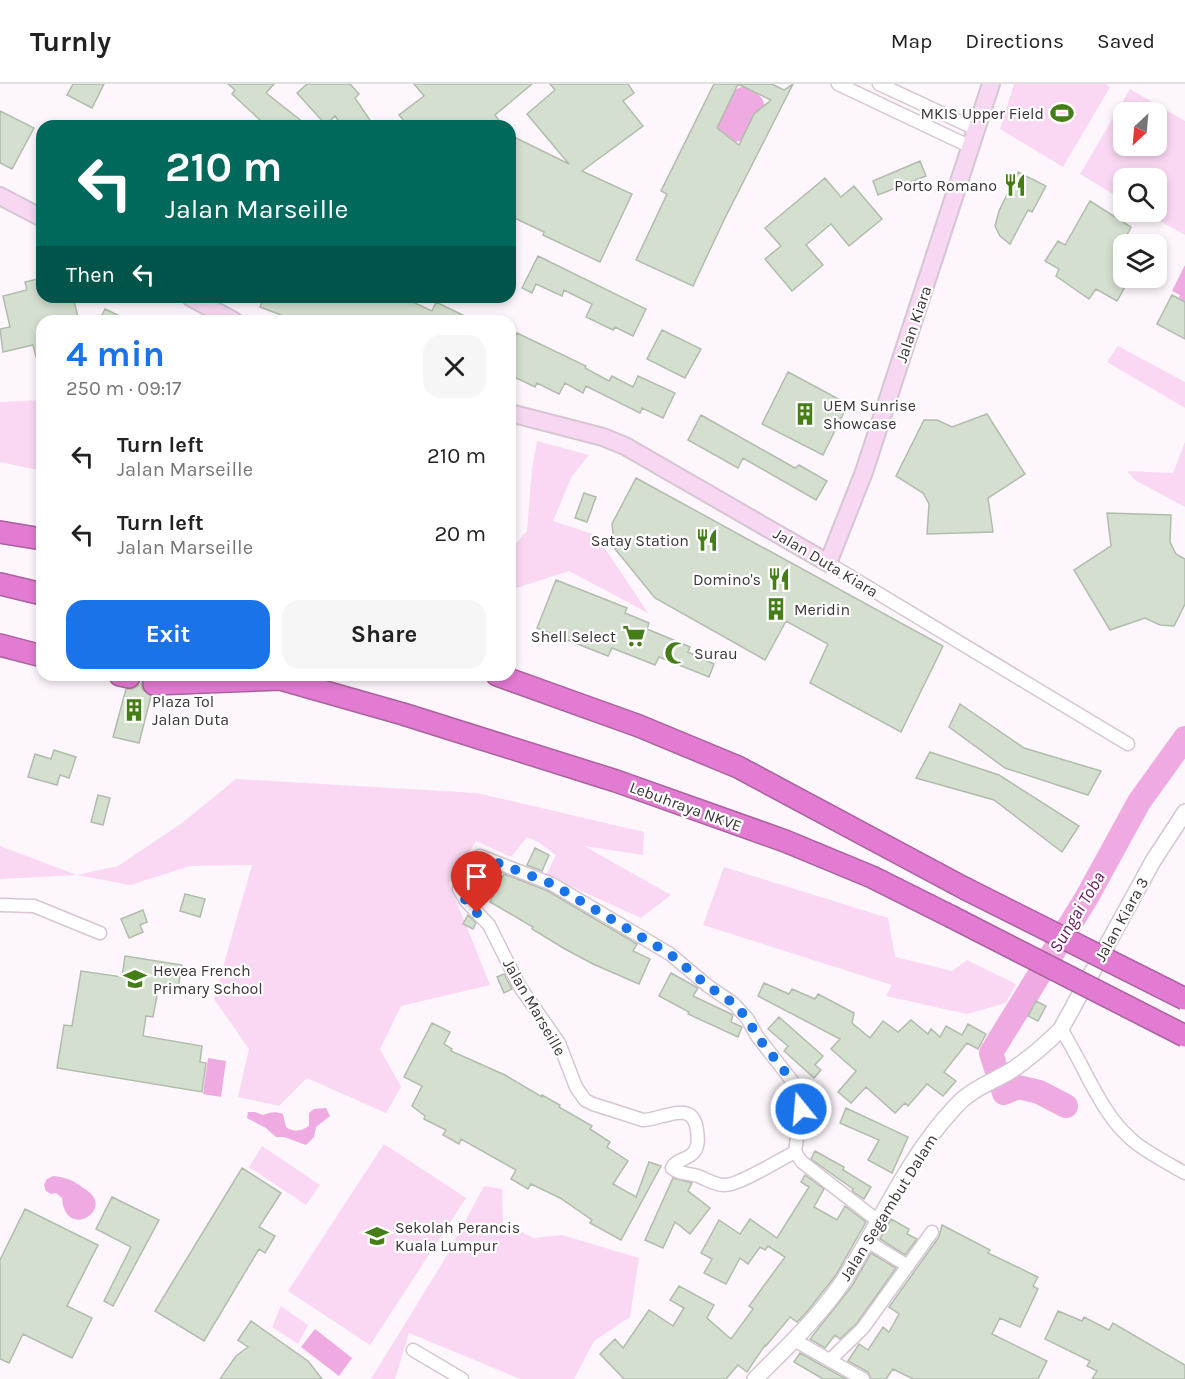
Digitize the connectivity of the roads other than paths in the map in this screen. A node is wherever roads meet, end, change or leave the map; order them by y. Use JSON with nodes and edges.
{"nodes":[{"id":1,"x":838,"y":84,"type":"edge"},
{"id":2,"x":879,"y":84,"type":"edge"},
{"id":3,"x":990,"y":84,"type":"edge"},
{"id":4,"x":976,"y":129,"type":"junction"},
{"id":5,"x":971,"y":147,"type":"junction"},
{"id":6,"x":0,"y":196,"type":"edge"},
{"id":7,"x":36,"y":216,"type":"edge"},
{"id":8,"x":201,"y":303,"type":"edge"},
{"id":9,"x":223,"y":315,"type":"edge"},
{"id":10,"x":516,"y":415,"type":"edge"},
{"id":11,"x":0,"y":532,"type":"edge"},
{"id":12,"x":36,"y":538,"type":"edge"},
{"id":13,"x":828,"y":562,"type":"junction"},
{"id":14,"x":0,"y":584,"type":"edge"},
{"id":15,"x":36,"y":593,"type":"edge"},
{"id":16,"x":0,"y":645,"type":"edge"},
{"id":17,"x":36,"y":654,"type":"edge"},
{"id":18,"x":207,"y":681,"type":"edge"},
{"id":19,"x":291,"y":681,"type":"edge"},
{"id":20,"x":513,"y":681,"type":"edge"},
{"id":21,"x":154,"y":684,"type":"dead end"},
{"id":22,"x":1128,"y":744,"type":"dead end"},
{"id":23,"x":1185,"y":812,"type":"edge"},
{"id":24,"x":0,"y":905,"type":"edge"},
{"id":25,"x":99,"y":933,"type":"dead end"},
{"id":26,"x":1185,"y":999,"type":"edge"},
{"id":27,"x":1061,"y":1029,"type":"junction"},
{"id":28,"x":1185,"y":1036,"type":"edge"},
{"id":29,"x":795,"y":1152,"type":"junction"},
{"id":30,"x":1185,"y":1173,"type":"edge"},
{"id":31,"x":878,"y":1221,"type":"junction"},
{"id":32,"x":932,"y":1232,"type":"dead end"},
{"id":33,"x":867,"y":1241,"type":"junction"},
{"id":34,"x":908,"y":1266,"type":"junction"},
{"id":35,"x":794,"y":1340,"type":"junction"},
{"id":36,"x":413,"y":1350,"type":"dead end"},
{"id":37,"x":830,"y":1360,"type":"junction"},
{"id":38,"x":462,"y":1379,"type":"edge"},
{"id":39,"x":755,"y":1379,"type":"edge"},
{"id":40,"x":863,"y":1379,"type":"edge"}],
"edges":[{"from":1,"to":5,"type":"street"},
{"from":2,"to":4,"type":"street"},
{"from":3,"to":4,"type":"main road","name":"Jalan Kiara"},
{"from":4,"to":5,"type":"main road","name":"Jalan Kiara"},
{"from":5,"to":13,"type":"main road","name":"Jalan Kiara"},
{"from":6,"to":7,"type":"main road"},
{"from":8,"to":9,"type":"main road"},
{"from":10,"to":13,"type":"main road","name":"Jalan Duta Kiara"},
{"from":11,"to":12,"type":"highway"},
{"from":13,"to":22,"type":"street","name":"Jalan Duta Kiara"},
{"from":14,"to":15,"type":"highway"},
{"from":16,"to":17,"type":"highway"},
{"from":18,"to":21,"type":"highway","name":"Lebuhraya NKVE"},
{"from":19,"to":28,"type":"highway","name":"Lebuhraya NKVE","bridge":true},
{"from":20,"to":26,"type":"highway","bridge":true},
{"from":23,"to":27,"type":"street","name":"Jalan Kiara 3"},
{"from":24,"to":25,"type":"street"},
{"from":27,"to":30,"type":"street"},
{"from":27,"to":31,"type":"street","name":"Jalan Segambut Dalam"},
{"from":29,"to":29,"type":"street","name":"Jalan Marseille"},
{"from":29,"to":31,"type":"street"},
{"from":31,"to":33,"type":"street","name":"Jalan Segambut Dalam"},
{"from":32,"to":34,"type":"street"},
{"from":33,"to":34,"type":"street"},
{"from":33,"to":35,"type":"street","name":"Jalan Segambut Dalam"},
{"from":34,"to":37,"type":"street"},
{"from":35,"to":37,"type":"street"},
{"from":35,"to":39,"type":"street","name":"Jalan Segambut Dalam"},
{"from":36,"to":38,"type":"street"},
{"from":37,"to":40,"type":"street"}]}
